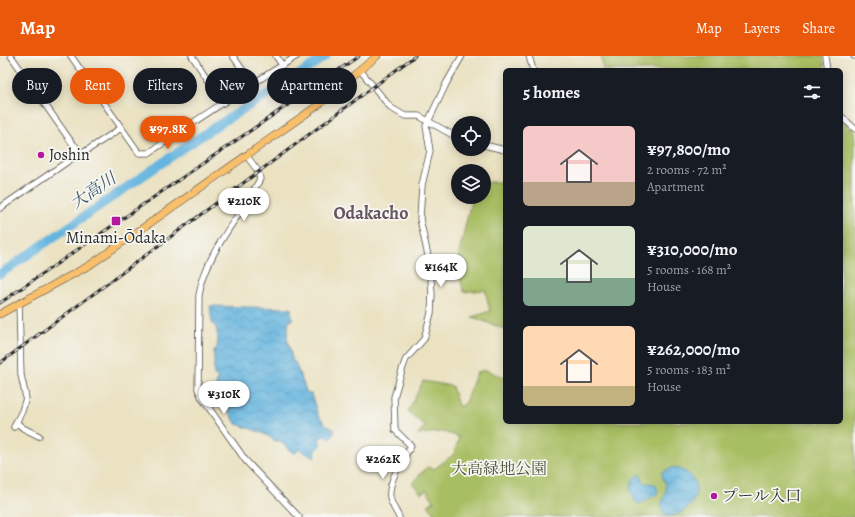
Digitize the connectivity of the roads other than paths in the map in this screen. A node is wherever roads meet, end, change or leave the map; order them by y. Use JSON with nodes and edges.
{"nodes":[{"id":1,"x":11,"y":56,"type":"edge"},
{"id":2,"x":71,"y":56,"type":"edge"},
{"id":3,"x":192,"y":56,"type":"edge"},
{"id":4,"x":234,"y":56,"type":"edge"},
{"id":5,"x":276,"y":56,"type":"edge"},
{"id":6,"x":297,"y":56,"type":"edge"},
{"id":7,"x":377,"y":56,"type":"edge"},
{"id":8,"x":462,"y":56,"type":"edge"},
{"id":9,"x":529,"y":56,"type":"edge"},
{"id":10,"x":825,"y":56,"type":"edge"},
{"id":11,"x":282,"y":65,"type":"junction"},
{"id":12,"x":242,"y":68,"type":"edge"},
{"id":13,"x":532,"y":68,"type":"edge"},
{"id":14,"x":827,"y":68,"type":"edge"},
{"id":15,"x":360,"y":70,"type":"junction"},
{"id":16,"x":205,"y":75,"type":"edge"},
{"id":17,"x":259,"y":81,"type":"edge"},
{"id":18,"x":220,"y":104,"type":"edge"},
{"id":19,"x":843,"y":118,"type":"edge"},
{"id":20,"x":427,"y":122,"type":"junction"},
{"id":21,"x":121,"y":128,"type":"junction"},
{"id":22,"x":855,"y":129,"type":"edge"},
{"id":23,"x":451,"y":134,"type":"edge"},
{"id":24,"x":72,"y":143,"type":"junction"},
{"id":25,"x":491,"y":147,"type":"edge"},
{"id":26,"x":503,"y":150,"type":"edge"},
{"id":27,"x":246,"y":155,"type":"junction"},
{"id":28,"x":0,"y":208,"type":"edge"},
{"id":29,"x":19,"y":304,"type":"junction"},
{"id":30,"x":0,"y":314,"type":"edge"},
{"id":31,"x":39,"y":436,"type":"dead end"},
{"id":32,"x":299,"y":517,"type":"edge"},
{"id":33,"x":400,"y":517,"type":"edge"}],
"edges":[{"from":1,"to":24,"type":"street"},
{"from":2,"to":21,"type":"street"},
{"from":3,"to":16,"type":"street"},
{"from":4,"to":12,"type":"street"},
{"from":5,"to":11,"type":"street"},
{"from":6,"to":11,"type":"street"},
{"from":7,"to":15,"type":"main road"},
{"from":8,"to":20,"type":"street"},
{"from":9,"to":13,"type":"street"},
{"from":10,"to":14,"type":"street"},
{"from":11,"to":17,"type":"street"},
{"from":15,"to":20,"type":"street"},
{"from":15,"to":27,"type":"main road"},
{"from":18,"to":21,"type":"street"},
{"from":19,"to":22,"type":"street"},
{"from":20,"to":23,"type":"street"},
{"from":20,"to":33,"type":"street"},
{"from":21,"to":24,"type":"street"},
{"from":24,"to":28,"type":"street"},
{"from":25,"to":26,"type":"street"},
{"from":27,"to":29,"type":"main road"},
{"from":27,"to":32,"type":"street"},
{"from":29,"to":30,"type":"main road"},
{"from":29,"to":31,"type":"street"}]}
